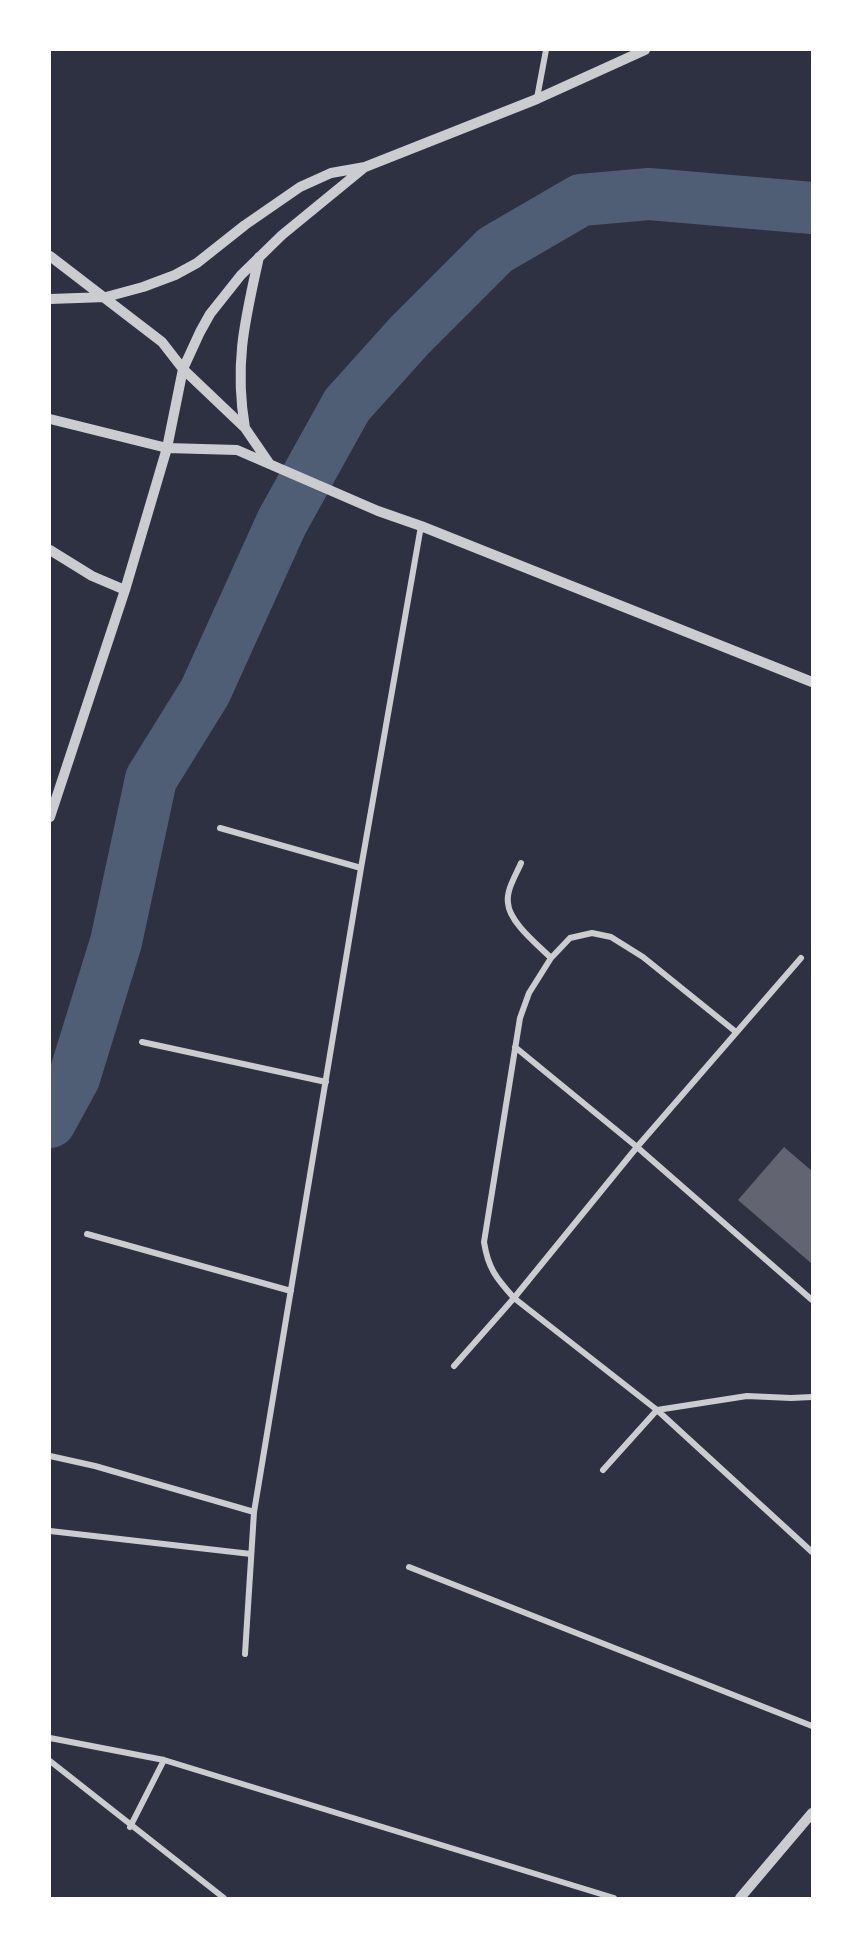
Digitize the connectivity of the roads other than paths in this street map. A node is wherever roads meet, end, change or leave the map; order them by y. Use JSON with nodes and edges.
{"nodes":[{"id":1,"x":546,"y":50,"type":"edge"},
{"id":2,"x":645,"y":50,"type":"edge"},
{"id":3,"x":537,"y":99,"type":"junction"},
{"id":4,"x":365,"y":166,"type":"junction"},
{"id":5,"x":50,"y":256,"type":"edge"},
{"id":6,"x":259,"y":257,"type":"junction"},
{"id":7,"x":106,"y":297,"type":"junction"},
{"id":8,"x":50,"y":299,"type":"edge"},
{"id":9,"x":183,"y":369,"type":"junction"},
{"id":10,"x":50,"y":420,"type":"edge"},
{"id":11,"x":245,"y":428,"type":"junction"},
{"id":12,"x":167,"y":448,"type":"junction"},
{"id":13,"x":269,"y":464,"type":"junction"},
{"id":14,"x":421,"y":526,"type":"junction"},
{"id":15,"x":50,"y":550,"type":"edge"},
{"id":16,"x":125,"y":590,"type":"junction"},
{"id":17,"x":813,"y":682,"type":"edge"},
{"id":18,"x":50,"y":817,"type":"edge"},
{"id":19,"x":220,"y":828,"type":"dead end"},
{"id":20,"x":521,"y":863,"type":"dead end"},
{"id":21,"x":361,"y":868,"type":"junction"},
{"id":22,"x":801,"y":957,"type":"dead end"},
{"id":23,"x":551,"y":958,"type":"junction"},
{"id":24,"x":736,"y":1032,"type":"junction"},
{"id":25,"x":142,"y":1042,"type":"dead end"},
{"id":26,"x":515,"y":1047,"type":"junction"},
{"id":27,"x":326,"y":1082,"type":"junction"},
{"id":28,"x":637,"y":1147,"type":"junction"},
{"id":29,"x":87,"y":1234,"type":"dead end"},
{"id":30,"x":291,"y":1291,"type":"junction"},
{"id":31,"x":514,"y":1298,"type":"junction"},
{"id":32,"x":813,"y":1300,"type":"edge"},
{"id":33,"x":453,"y":1366,"type":"dead end"},
{"id":34,"x":813,"y":1397,"type":"edge"},
{"id":35,"x":657,"y":1410,"type":"junction"},
{"id":36,"x":50,"y":1456,"type":"edge"},
{"id":37,"x":603,"y":1470,"type":"dead end"},
{"id":38,"x":254,"y":1512,"type":"junction"},
{"id":39,"x":50,"y":1531,"type":"edge"},
{"id":40,"x":813,"y":1552,"type":"edge"},
{"id":41,"x":251,"y":1554,"type":"junction"},
{"id":42,"x":409,"y":1567,"type":"dead end"},
{"id":43,"x":246,"y":1654,"type":"dead end"},
{"id":44,"x":813,"y":1726,"type":"edge"},
{"id":45,"x":50,"y":1738,"type":"edge"},
{"id":46,"x":164,"y":1760,"type":"junction"},
{"id":47,"x":50,"y":1761,"type":"edge"},
{"id":48,"x":813,"y":1813,"type":"edge"},
{"id":49,"x":130,"y":1827,"type":"junction"},
{"id":50,"x":224,"y":1899,"type":"edge"},
{"id":51,"x":614,"y":1899,"type":"edge"},
{"id":52,"x":740,"y":1899,"type":"edge"}],
"edges":[{"from":1,"to":3,"type":"street"},
{"from":2,"to":3,"type":"street"},
{"from":3,"to":4,"type":"street"},
{"from":4,"to":6,"type":"street"},
{"from":4,"to":7,"type":"street"},
{"from":5,"to":7,"type":"street"},
{"from":6,"to":9,"type":"street"},
{"from":6,"to":11,"type":"street"},
{"from":7,"to":8,"type":"street"},
{"from":7,"to":9,"type":"street"},
{"from":9,"to":11,"type":"street"},
{"from":9,"to":12,"type":"street"},
{"from":10,"to":12,"type":"street"},
{"from":11,"to":13,"type":"street"},
{"from":12,"to":13,"type":"street"},
{"from":12,"to":16,"type":"street"},
{"from":13,"to":14,"type":"street"},
{"from":14,"to":17,"type":"street"},
{"from":14,"to":21,"type":"street"},
{"from":15,"to":16,"type":"street"},
{"from":16,"to":18,"type":"street"},
{"from":19,"to":21,"type":"street"},
{"from":20,"to":23,"type":"street"},
{"from":21,"to":27,"type":"street"},
{"from":22,"to":24,"type":"street"},
{"from":23,"to":24,"type":"street"},
{"from":23,"to":26,"type":"street"},
{"from":24,"to":28,"type":"street"},
{"from":25,"to":27,"type":"street"},
{"from":26,"to":28,"type":"street"},
{"from":26,"to":31,"type":"street"},
{"from":27,"to":30,"type":"street"},
{"from":28,"to":31,"type":"street"},
{"from":28,"to":32,"type":"street"},
{"from":29,"to":30,"type":"street"},
{"from":30,"to":38,"type":"street"},
{"from":31,"to":33,"type":"street"},
{"from":31,"to":35,"type":"street"},
{"from":34,"to":35,"type":"street"},
{"from":35,"to":37,"type":"street"},
{"from":35,"to":40,"type":"street"},
{"from":36,"to":38,"type":"street"},
{"from":38,"to":41,"type":"street"},
{"from":39,"to":41,"type":"street"},
{"from":41,"to":43,"type":"street"},
{"from":42,"to":44,"type":"street"},
{"from":45,"to":46,"type":"street"},
{"from":46,"to":49,"type":"street"},
{"from":46,"to":51,"type":"street"},
{"from":47,"to":49,"type":"street"},
{"from":48,"to":52,"type":"street"},
{"from":49,"to":50,"type":"street"}]}
